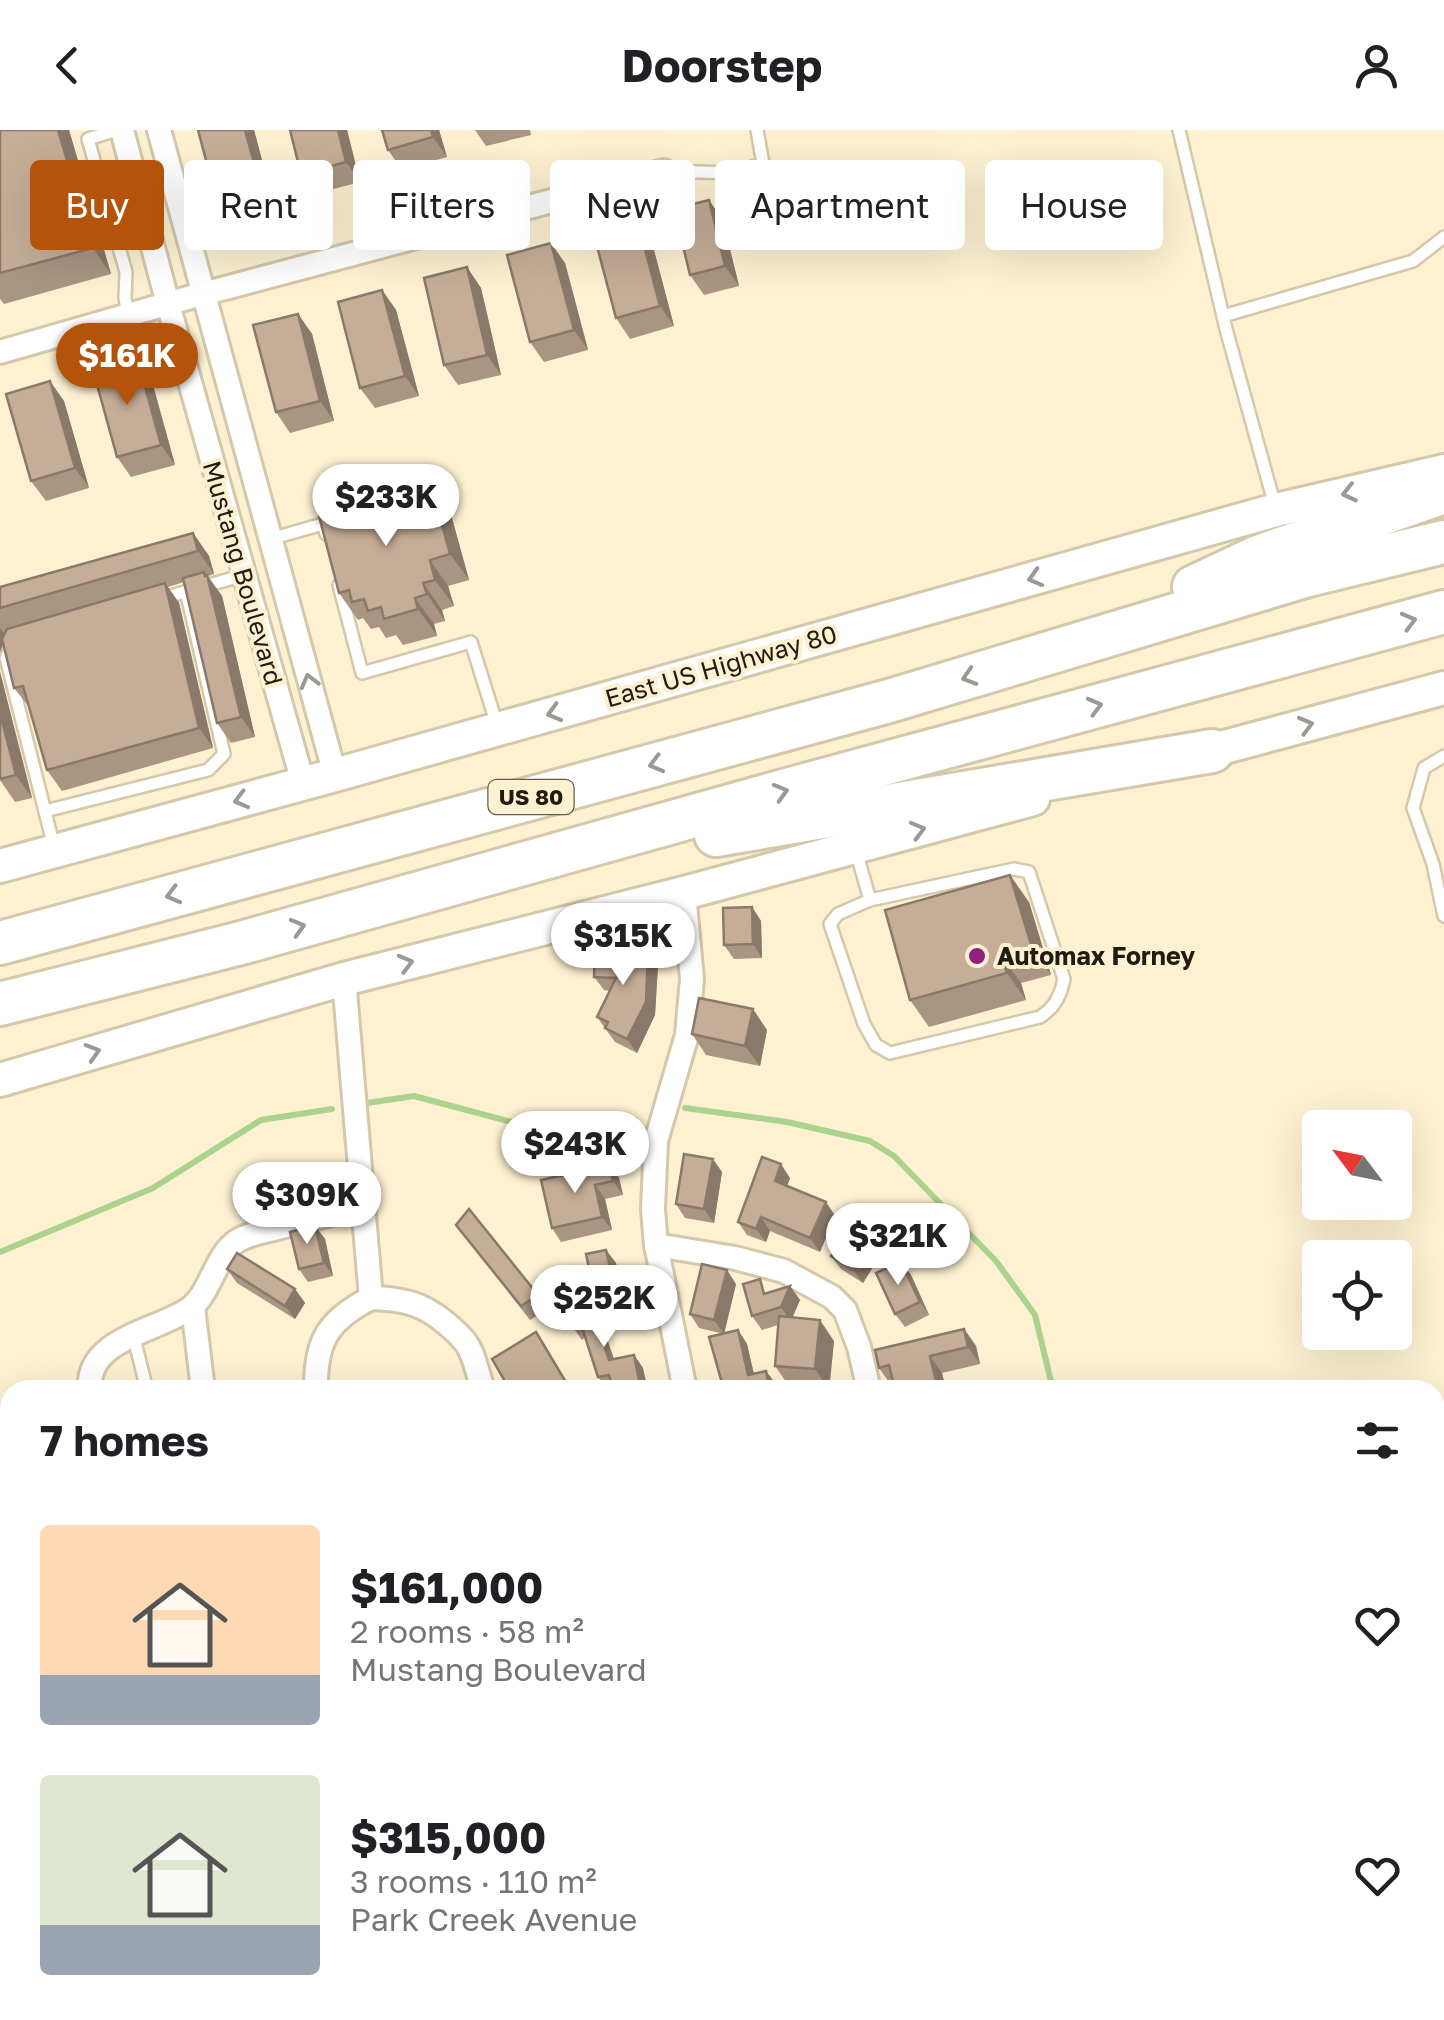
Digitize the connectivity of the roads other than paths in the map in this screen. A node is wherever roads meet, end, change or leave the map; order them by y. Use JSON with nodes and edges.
{"nodes":[{"id":1,"x":120,"y":130,"type":"edge"},
{"id":2,"x":158,"y":130,"type":"edge"},
{"id":3,"x":757,"y":130,"type":"edge"},
{"id":4,"x":1179,"y":130,"type":"edge"},
{"id":5,"x":695,"y":172,"type":"edge"},
{"id":6,"x":550,"y":201,"type":"edge"},
{"id":7,"x":1444,"y":238,"type":"edge"},
{"id":8,"x":202,"y":294,"type":"junction"},
{"id":9,"x":168,"y":304,"type":"junction"},
{"id":10,"x":128,"y":315,"type":"junction"},
{"id":11,"x":1224,"y":316,"type":"junction"},
{"id":12,"x":0,"y":352,"type":"edge"},
{"id":13,"x":1444,"y":471,"type":"edge"},
{"id":14,"x":1444,"y":492,"type":"edge"},
{"id":15,"x":1276,"y":510,"type":"junction"},
{"id":16,"x":270,"y":538,"type":"junction"},
{"id":17,"x":328,"y":541,"type":"edge"},
{"id":18,"x":1444,"y":542,"type":"edge"},
{"id":19,"x":244,"y":575,"type":"junction"},
{"id":20,"x":337,"y":576,"type":"edge"},
{"id":21,"x":186,"y":592,"type":"junction"},
{"id":22,"x":148,"y":602,"type":"edge"},
{"id":23,"x":1444,"y":612,"type":"edge"},
{"id":24,"x":33,"y":636,"type":"edge"},
{"id":25,"x":1062,"y":649,"type":"junction"},
{"id":26,"x":1444,"y":688,"type":"edge"},
{"id":27,"x":499,"y":729,"type":"junction"},
{"id":28,"x":1212,"y":751,"type":"junction"},
{"id":29,"x":1444,"y":756,"type":"edge"},
{"id":30,"x":335,"y":775,"type":"junction"},
{"id":31,"x":302,"y":784,"type":"junction"},
{"id":32,"x":45,"y":811,"type":"junction"},
{"id":33,"x":586,"y":846,"type":"junction"},
{"id":34,"x":855,"y":847,"type":"junction"},
{"id":35,"x":55,"y":851,"type":"junction"},
{"id":36,"x":0,"y":866,"type":"edge"},
{"id":37,"x":684,"y":893,"type":"junction"},
{"id":38,"x":870,"y":900,"type":"junction"},
{"id":39,"x":1444,"y":916,"type":"edge"},
{"id":40,"x":0,"y":943,"type":"edge"},
{"id":41,"x":344,"y":980,"type":"junction"},
{"id":42,"x":0,"y":1004,"type":"edge"},
{"id":43,"x":0,"y":1080,"type":"edge"},
{"id":44,"x":363,"y":1206,"type":"junction"},
{"id":45,"x":656,"y":1245,"type":"junction"},
{"id":46,"x":372,"y":1298,"type":"junction"},
{"id":47,"x":193,"y":1307,"type":"junction"},
{"id":48,"x":133,"y":1334,"type":"junction"},
{"id":49,"x":90,"y":1380,"type":"edge"},
{"id":50,"x":144,"y":1380,"type":"edge"},
{"id":51,"x":201,"y":1380,"type":"edge"},
{"id":52,"x":316,"y":1380,"type":"edge"},
{"id":53,"x":479,"y":1380,"type":"edge"},
{"id":54,"x":683,"y":1380,"type":"edge"},
{"id":55,"x":867,"y":1380,"type":"edge"}],
"edges":[{"from":1,"to":9,"type":"street","name":"Mustang Boulevard"},
{"from":1,"to":10,"type":"lane"},
{"from":2,"to":8,"type":"street","name":"Mustang Boulevard"},
{"from":3,"to":5,"type":"lane"},
{"from":4,"to":11,"type":"lane"},
{"from":6,"to":8,"type":"street"},
{"from":7,"to":11,"type":"lane"},
{"from":8,"to":9,"type":"street"},
{"from":8,"to":16,"type":"street","name":"Mustang Boulevard"},
{"from":9,"to":10,"type":"street"},
{"from":9,"to":19,"type":"street","name":"Mustang Boulevard"},
{"from":10,"to":12,"type":"street"},
{"from":11,"to":15,"type":"lane"},
{"from":13,"to":15,"type":"main road","name":"East US Highway 80","one_way":true},
{"from":14,"to":25,"type":"highway"},
{"from":15,"to":27,"type":"main road","name":"East US Highway 80","one_way":true},
{"from":16,"to":17,"type":"lane"},
{"from":30,"to":16,"type":"street","name":"Mustang Boulevard","one_way":true},
{"from":18,"to":25,"type":"highway","number":"US 80"},
{"from":19,"to":21,"type":"lane"},
{"from":19,"to":31,"type":"street","name":"Mustang Boulevard"},
{"from":20,"to":27,"type":"lane"},
{"from":21,"to":22,"type":"lane"},
{"from":21,"to":32,"type":"lane"},
{"from":33,"to":23,"type":"highway","number":"US 80","one_way":true},
{"from":24,"to":32,"type":"lane"},
{"from":25,"to":40,"type":"highway","number":"US 80","one_way":true},
{"from":28,"to":26,"type":"main road","one_way":true},
{"from":27,"to":30,"type":"main road","name":"East US Highway 80"},
{"from":28,"to":33,"type":"highway"},
{"from":34,"to":28,"type":"main road","one_way":true},
{"from":29,"to":39,"type":"lane"},
{"from":30,"to":31,"type":"main road","name":"East US Highway 80"},
{"from":31,"to":35,"type":"main road","name":"East US Highway 80","one_way":true},
{"from":32,"to":35,"type":"lane"},
{"from":42,"to":33,"type":"highway","number":"US 80","one_way":true},
{"from":34,"to":37,"type":"main road"},
{"from":34,"to":38,"type":"lane"},
{"from":35,"to":36,"type":"main road","name":"East US Highway 80"},
{"from":41,"to":37,"type":"main road","one_way":true},
{"from":37,"to":45,"type":"street"},
{"from":38,"to":38,"type":"lane"},
{"from":43,"to":41,"type":"main road","one_way":true},
{"from":41,"to":44,"type":"street"},
{"from":44,"to":46,"type":"street"},
{"from":44,"to":47,"type":"street"},
{"from":45,"to":54,"type":"street"},
{"from":45,"to":55,"type":"street"},
{"from":46,"to":52,"type":"street"},
{"from":46,"to":53,"type":"street"},
{"from":47,"to":48,"type":"street"},
{"from":47,"to":51,"type":"street"},
{"from":48,"to":49,"type":"street"},
{"from":48,"to":50,"type":"lane"}]}
